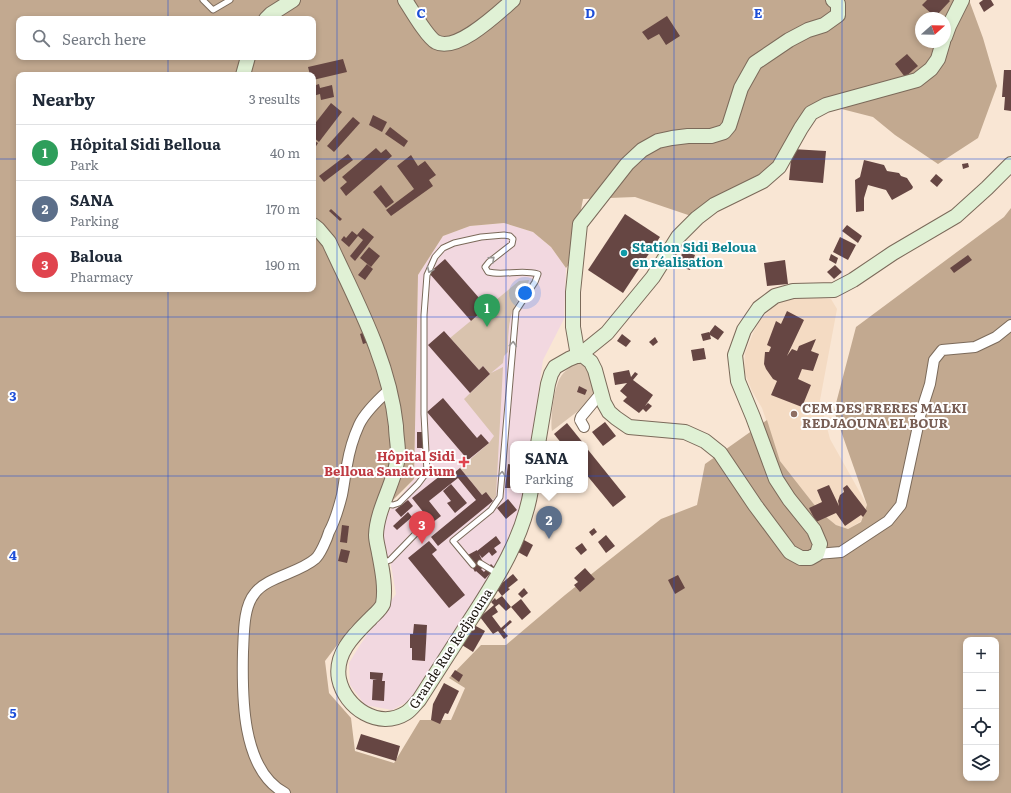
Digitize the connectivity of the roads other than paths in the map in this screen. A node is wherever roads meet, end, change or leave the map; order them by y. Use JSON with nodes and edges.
{"nodes":[{"id":1,"x":203,"y":0,"type":"edge"},
{"id":2,"x":230,"y":0,"type":"edge"},
{"id":3,"x":293,"y":0,"type":"edge"},
{"id":4,"x":405,"y":0,"type":"edge"},
{"id":5,"x":513,"y":0,"type":"edge"},
{"id":6,"x":833,"y":0,"type":"edge"},
{"id":7,"x":962,"y":0,"type":"edge"},
{"id":8,"x":269,"y":16,"type":"edge"},
{"id":9,"x":951,"y":20,"type":"edge"},
{"id":10,"x":941,"y":48,"type":"edge"},
{"id":11,"x":247,"y":60,"type":"edge"},
{"id":12,"x":244,"y":72,"type":"edge"},
{"id":13,"x":1011,"y":164,"type":"edge"},
{"id":14,"x":316,"y":227,"type":"edge"},
{"id":15,"x":1011,"y":324,"type":"edge"},
{"id":16,"x":580,"y":355,"type":"junction"},
{"id":17,"x":389,"y":390,"type":"junction"},
{"id":18,"x":601,"y":393,"type":"junction"},
{"id":19,"x":584,"y":427,"type":"dead end"},
{"id":20,"x":538,"y":441,"type":"edge"},
{"id":21,"x":530,"y":493,"type":"edge"},
{"id":22,"x":383,"y":504,"type":"junction"},
{"id":23,"x":424,"y":525,"type":"dead end"},
{"id":24,"x":817,"y":554,"type":"junction"},
{"id":25,"x":381,"y":563,"type":"junction"},
{"id":26,"x":480,"y":563,"type":"dead end"},
{"id":27,"x":473,"y":565,"type":"dead end"},
{"id":28,"x":498,"y":575,"type":"junction"},
{"id":29,"x":285,"y":793,"type":"edge"}],
"edges":[{"from":1,"to":2,"type":"lane"},
{"from":3,"to":8,"type":"street"},
{"from":4,"to":5,"type":"street"},
{"from":6,"to":16,"type":"street"},
{"from":7,"to":9,"type":"street"},
{"from":10,"to":16,"type":"street"},
{"from":11,"to":12,"type":"street"},
{"from":13,"to":24,"type":"street"},
{"from":14,"to":17,"type":"street","name":"Grande Rue Redjaouna"},
{"from":15,"to":24,"type":"street"},
{"from":16,"to":18,"type":"street"},
{"from":16,"to":20,"type":"street"},
{"from":17,"to":22,"type":"street","name":"Grande Rue Redjaouna"},
{"from":17,"to":29,"type":"street"},
{"from":18,"to":19,"type":"street"},
{"from":18,"to":24,"type":"street"},
{"from":21,"to":28,"type":"street","name":"Grande Rue Redjaouna"},
{"from":22,"to":25,"type":"street","name":"Grande Rue Redjaouna"},
{"from":27,"to":22,"type":"lane","one_way":true},
{"from":23,"to":25,"type":"lane"},
{"from":25,"to":28,"type":"street","name":"Grande Rue Redjaouna"},
{"from":26,"to":28,"type":"lane"}]}
